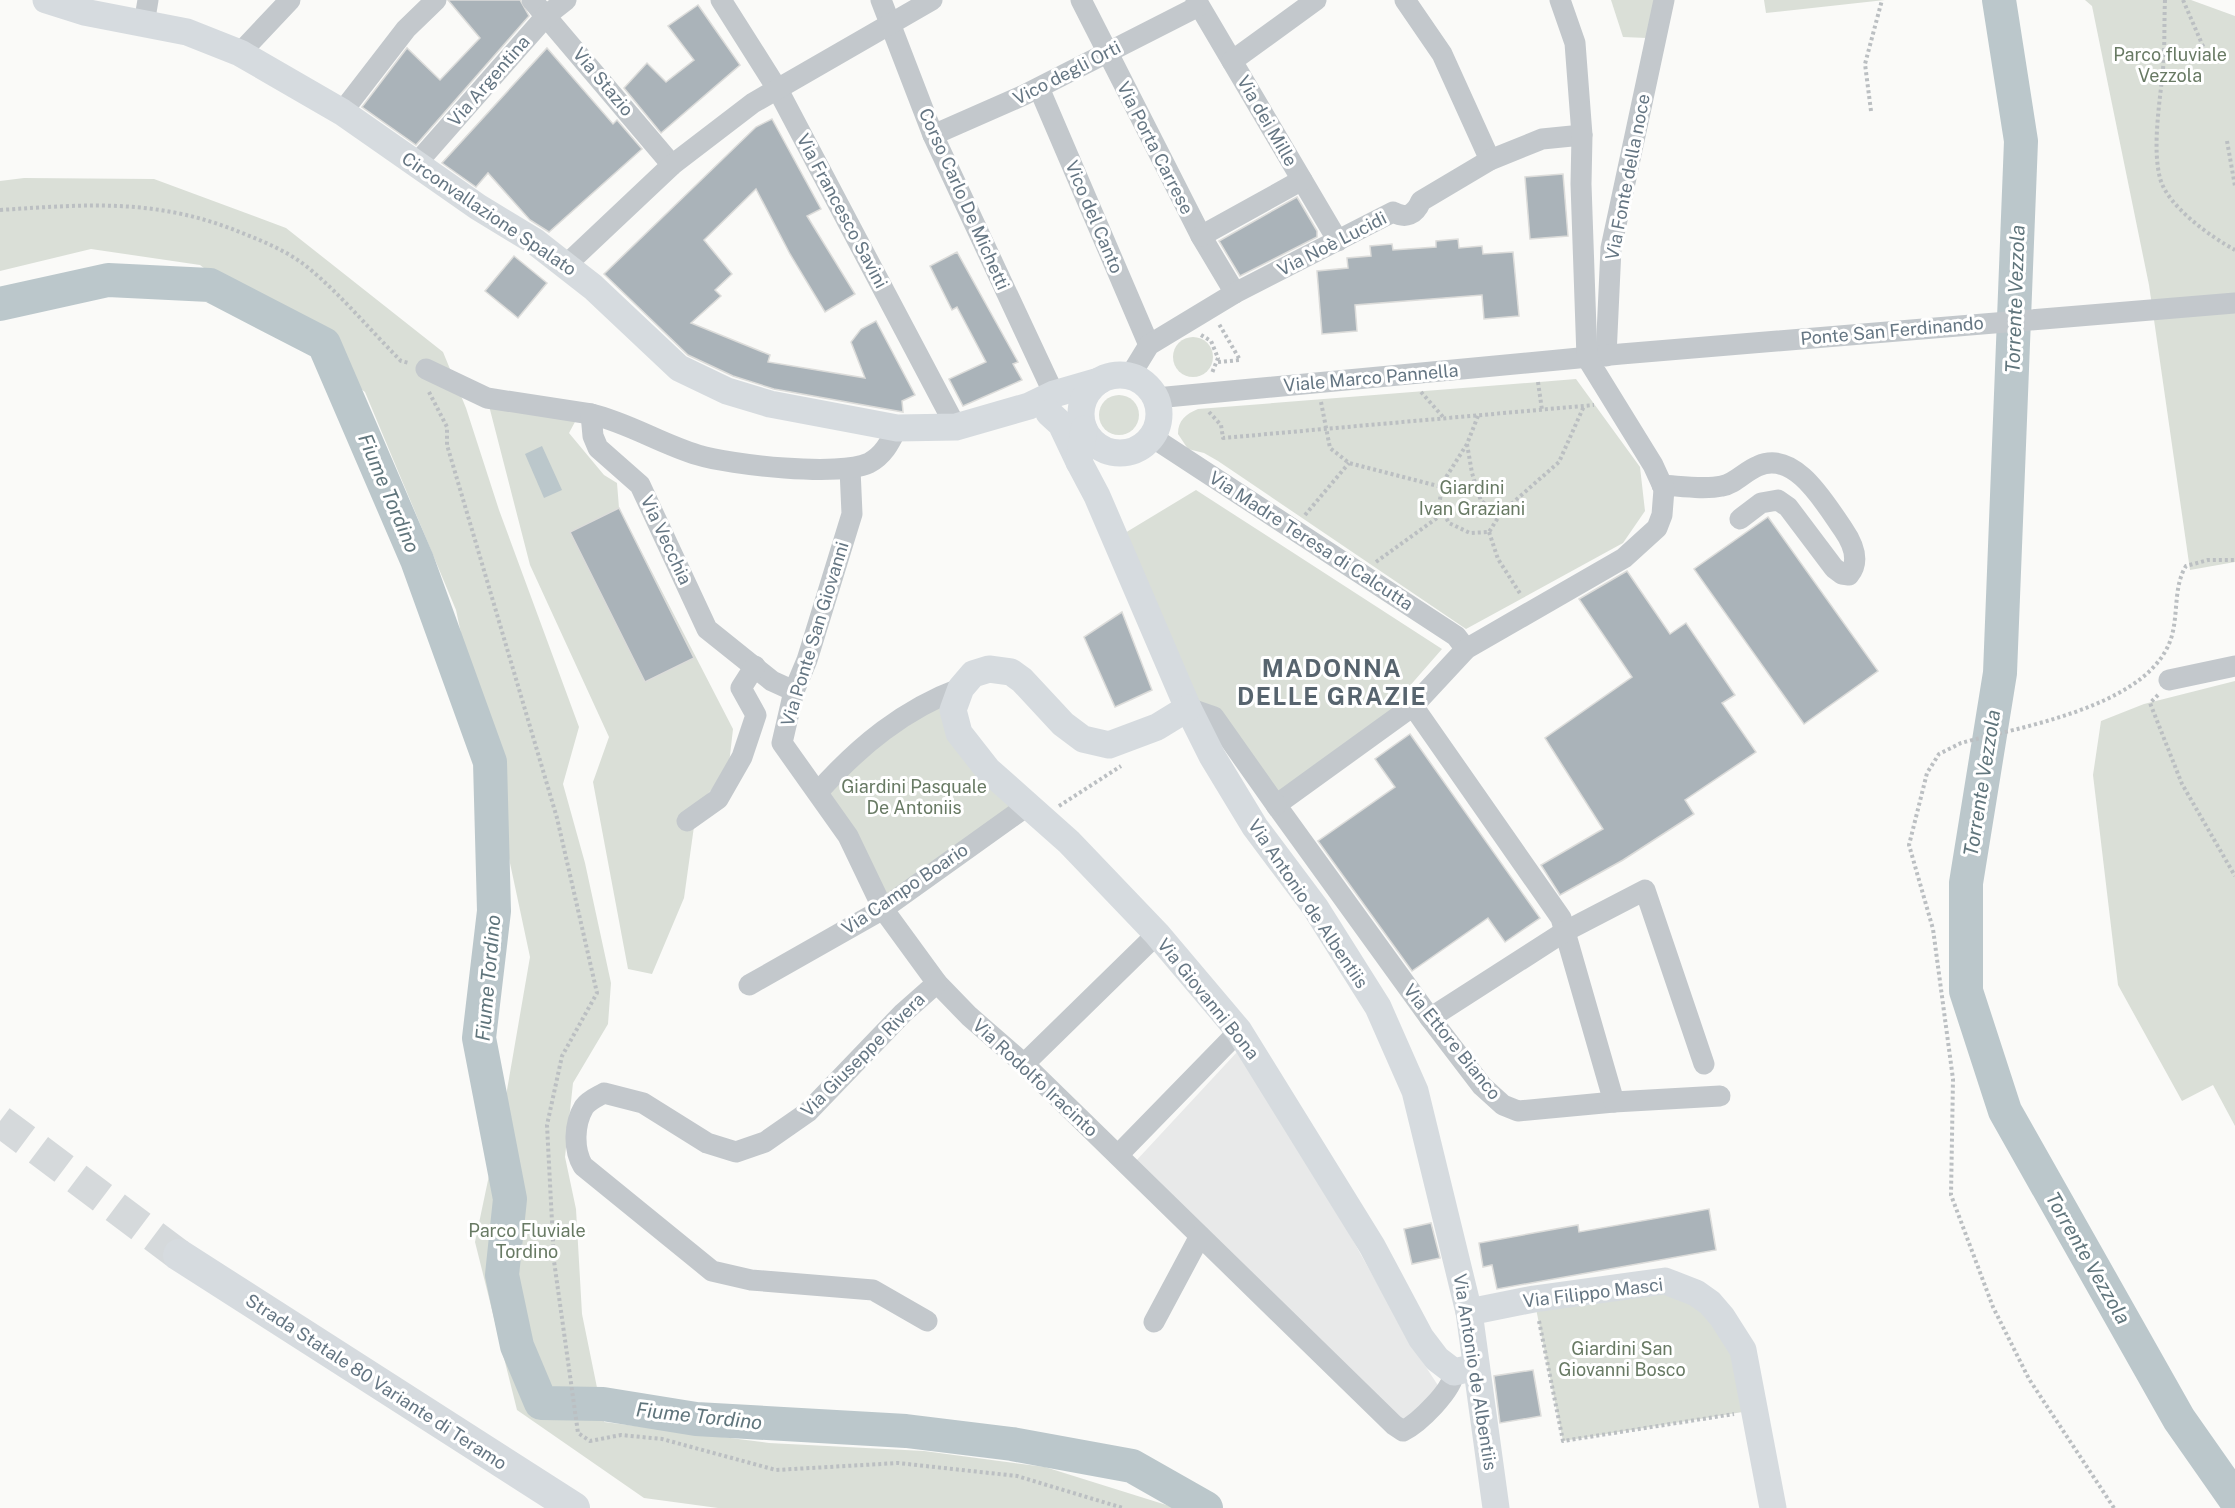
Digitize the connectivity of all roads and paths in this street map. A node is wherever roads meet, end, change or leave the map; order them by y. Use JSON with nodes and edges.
{"nodes":[{"id":1,"x":46,"y":0,"type":"edge"},
{"id":2,"x":290,"y":0,"type":"edge"},
{"id":3,"x":436,"y":0,"type":"edge"},
{"id":4,"x":566,"y":0,"type":"edge"},
{"id":5,"x":721,"y":0,"type":"edge"},
{"id":6,"x":881,"y":0,"type":"edge"},
{"id":7,"x":932,"y":0,"type":"edge"},
{"id":8,"x":1081,"y":0,"type":"edge"},
{"id":9,"x":1406,"y":0,"type":"edge"},
{"id":10,"x":1560,"y":0,"type":"edge"},
{"id":11,"x":1664,"y":0,"type":"edge"},
{"id":12,"x":1882,"y":0,"type":"edge"},
{"id":13,"x":2165,"y":0,"type":"edge"},
{"id":14,"x":2183,"y":0,"type":"edge"},
{"id":15,"x":1310,"y":2,"type":"edge"},
{"id":16,"x":1198,"y":3,"type":"edge"},
{"id":17,"x":540,"y":7,"type":"edge"},
{"id":18,"x":146,"y":12,"type":"edge"},
{"id":19,"x":891,"y":22,"type":"junction"},
{"id":20,"x":2205,"y":51,"type":"dead end"},
{"id":21,"x":240,"y":53,"type":"junction"},
{"id":22,"x":1106,"y":53,"type":"junction"},
{"id":23,"x":1232,"y":61,"type":"junction"},
{"id":24,"x":1039,"y":88,"type":"junction"},
{"id":25,"x":778,"y":90,"type":"junction"},
{"id":26,"x":1871,"y":111,"type":"dead end"},
{"id":27,"x":342,"y":112,"type":"junction"},
{"id":28,"x":933,"y":135,"type":"junction"},
{"id":29,"x":1582,"y":135,"type":"junction"},
{"id":30,"x":2227,"y":141,"type":"dead end"},
{"id":31,"x":1490,"y":160,"type":"junction"},
{"id":32,"x":416,"y":164,"type":"junction"},
{"id":33,"x":672,"y":165,"type":"junction"},
{"id":34,"x":1302,"y":180,"type":"junction"},
{"id":35,"x":2235,"y":186,"type":"edge"},
{"id":36,"x":0,"y":210,"type":"edge"},
{"id":37,"x":1201,"y":236,"type":"junction"},
{"id":38,"x":1338,"y":241,"type":"junction"},
{"id":39,"x":2235,"y":250,"type":"edge"},
{"id":40,"x":566,"y":265,"type":"junction"},
{"id":41,"x":1235,"y":293,"type":"junction"},
{"id":42,"x":2235,"y":303,"type":"edge"},
{"id":43,"x":1210,"y":308,"type":"junction"},
{"id":44,"x":1196,"y":334,"type":"dead end"},
{"id":45,"x":1149,"y":345,"type":"junction"},
{"id":46,"x":1605,"y":356,"type":"junction"},
{"id":47,"x":426,"y":369,"type":"junction"},
{"id":48,"x":1130,"y":376,"type":"junction"},
{"id":49,"x":1099,"y":381,"type":"junction"},
{"id":50,"x":1538,"y":382,"type":"dead end"},
{"id":51,"x":1420,"y":392,"type":"dead end"},
{"id":52,"x":1156,"y":398,"type":"junction"},
{"id":53,"x":1321,"y":399,"type":"dead end"},
{"id":54,"x":1613,"y":402,"type":"junction"},
{"id":55,"x":1044,"y":405,"type":"junction"},
{"id":56,"x":1584,"y":406,"type":"junction"},
{"id":57,"x":1542,"y":410,"type":"junction"},
{"id":58,"x":591,"y":414,"type":"junction"},
{"id":59,"x":1478,"y":416,"type":"junction"},
{"id":60,"x":1444,"y":418,"type":"junction"},
{"id":61,"x":1083,"y":423,"type":"junction"},
{"id":62,"x":956,"y":427,"type":"junction"},
{"id":63,"x":897,"y":428,"type":"junction"},
{"id":64,"x":1325,"y":429,"type":"junction"},
{"id":65,"x":1152,"y":437,"type":"junction"},
{"id":66,"x":1223,"y":438,"type":"dead end"},
{"id":67,"x":1467,"y":444,"type":"junction"},
{"id":68,"x":1117,"y":453,"type":"junction"},
{"id":69,"x":1079,"y":462,"type":"junction"},
{"id":70,"x":1348,"y":463,"type":"junction"},
{"id":71,"x":850,"y":469,"type":"junction"},
{"id":72,"x":1662,"y":485,"type":"junction"},
{"id":73,"x":1442,"y":487,"type":"junction"},
{"id":74,"x":1097,"y":496,"type":"junction"},
{"id":75,"x":1444,"y":513,"type":"junction"},
{"id":76,"x":1500,"y":513,"type":"junction"},
{"id":77,"x":1740,"y":519,"type":"dead end"},
{"id":78,"x":1291,"y":530,"type":"junction"},
{"id":79,"x":1490,"y":532,"type":"junction"},
{"id":80,"x":2235,"y":560,"type":"edge"},
{"id":81,"x":1360,"y":573,"type":"junction"},
{"id":82,"x":1531,"y":612,"type":"junction"},
{"id":83,"x":1466,"y":649,"type":"junction"},
{"id":84,"x":755,"y":666,"type":"junction"},
{"id":85,"x":2235,"y":666,"type":"edge"},
{"id":86,"x":2169,"y":680,"type":"dead end"},
{"id":87,"x":962,"y":688,"type":"junction"},
{"id":88,"x":794,"y":691,"type":"junction"},
{"id":89,"x":1413,"y":706,"type":"junction"},
{"id":90,"x":1188,"y":708,"type":"junction"},
{"id":91,"x":2156,"y":724,"type":"dead end"},
{"id":92,"x":1122,"y":766,"type":"dead end"},
{"id":93,"x":818,"y":792,"type":"junction"},
{"id":94,"x":1276,"y":805,"type":"junction"},
{"id":95,"x":1034,"y":812,"type":"junction"},
{"id":96,"x":687,"y":821,"type":"dead end"},
{"id":97,"x":2235,"y":876,"type":"edge"},
{"id":98,"x":883,"y":909,"type":"junction"},
{"id":99,"x":1564,"y":932,"type":"junction"},
{"id":100,"x":1157,"y":934,"type":"junction"},
{"id":101,"x":937,"y":983,"type":"junction"},
{"id":102,"x":748,"y":986,"type":"dead end"},
{"id":103,"x":1430,"y":1018,"type":"junction"},
{"id":104,"x":1239,"y":1031,"type":"junction"},
{"id":105,"x":1024,"y":1064,"type":"junction"},
{"id":106,"x":1704,"y":1064,"type":"dead end"},
{"id":107,"x":1720,"y":1096,"type":"dead end"},
{"id":108,"x":1614,"y":1102,"type":"junction"},
{"id":109,"x":1118,"y":1155,"type":"junction"},
{"id":110,"x":1200,"y":1236,"type":"junction"},
{"id":111,"x":179,"y":1255,"type":"tunnel mouth"},
{"id":112,"x":1534,"y":1299,"type":"junction"},
{"id":113,"x":1469,"y":1312,"type":"junction"},
{"id":114,"x":927,"y":1321,"type":"dead end"},
{"id":115,"x":1154,"y":1322,"type":"dead end"},
{"id":116,"x":1465,"y":1370,"type":"junction"},
{"id":117,"x":1755,"y":1410,"type":"junction"},
{"id":118,"x":573,"y":1508,"type":"edge"},
{"id":119,"x":1123,"y":1508,"type":"edge"},
{"id":120,"x":1496,"y":1508,"type":"edge"},
{"id":121,"x":1773,"y":1508,"type":"edge"},
{"id":122,"x":2114,"y":1508,"type":"edge"}],
"edges":[{"from":1,"to":18,"type":"main road","name":"Circonvallazione Spalato"},
{"from":2,"to":21,"type":"street"},
{"from":3,"to":27,"type":"street"},
{"from":4,"to":17,"type":"street","name":"Via Argentina"},
{"from":5,"to":25,"type":"street","name":"Via Francesco Savini"},
{"from":6,"to":19,"type":"street","name":"Corso Carlo De Michetti"},
{"from":7,"to":19,"type":"street"},
{"from":8,"to":22,"type":"street","name":"Via Porta Carrese"},
{"from":9,"to":31,"type":"street"},
{"from":10,"to":29,"type":"street"},
{"from":11,"to":46,"type":"street","name":"Via Fonte della noce"},
{"from":12,"to":26,"type":"path"},
{"from":13,"to":39,"type":"path"},
{"from":14,"to":20,"type":"path"},
{"from":15,"to":23,"type":"street"},
{"from":16,"to":22,"type":"street","name":"Vico degli Orti"},
{"from":16,"to":23,"type":"street","name":"Via dei Mille"},
{"from":17,"to":32,"type":"street","name":"Via Argentina"},
{"from":17,"to":33,"type":"street","name":"Via Stazio"},
{"from":18,"to":21,"type":"main road","name":"Circonvallazione Spalato"},
{"from":19,"to":25,"type":"street"},
{"from":19,"to":28,"type":"street","name":"Corso Carlo De Michetti"},
{"from":21,"to":27,"type":"main road","name":"Circonvallazione Spalato"},
{"from":22,"to":24,"type":"street","name":"Vico degli Orti"},
{"from":22,"to":37,"type":"street","name":"Via Porta Carrese"},
{"from":23,"to":34,"type":"street","name":"Via dei Mille"},
{"from":24,"to":28,"type":"street","name":"Vico degli Orti"},
{"from":24,"to":45,"type":"street","name":"Vico del Canto"},
{"from":25,"to":33,"type":"street"},
{"from":25,"to":62,"type":"street","name":"Via Francesco Savini"},
{"from":27,"to":32,"type":"main road","name":"Circonvallazione Spalato"},
{"from":28,"to":55,"type":"street","name":"Corso Carlo De Michetti"},
{"from":29,"to":31,"type":"street","name":"Via Noè Lucidi"},
{"from":29,"to":46,"type":"street"},
{"from":30,"to":35,"type":"path"},
{"from":31,"to":38,"type":"street","name":"Via Noè Lucidi"},
{"from":32,"to":40,"type":"main road","name":"Circonvallazione Spalato"},
{"from":33,"to":40,"type":"street"},
{"from":34,"to":37,"type":"street"},
{"from":34,"to":38,"type":"street","name":"Via dei Mille"},
{"from":36,"to":47,"type":"path"},
{"from":37,"to":41,"type":"street","name":"Via Porta Carrese"},
{"from":38,"to":41,"type":"street","name":"Via Noè Lucidi"},
{"from":40,"to":63,"type":"main road","name":"Circonvallazione Spalato"},
{"from":41,"to":43,"type":"street","name":"Via Noè Lucidi"},
{"from":42,"to":46,"type":"street","name":"Ponte San Ferdinando"},
{"from":43,"to":44,"type":"path"},
{"from":43,"to":45,"type":"street","name":"Via Noè Lucidi"},
{"from":45,"to":48,"type":"street","name":"Via Noè Lucidi"},
{"from":46,"to":52,"type":"street","name":"Viale Marco Pannella"},
{"from":46,"to":54,"type":"street"},
{"from":47,"to":58,"type":"street"},
{"from":47,"to":119,"type":"path"},
{"from":48,"to":49,"type":"main road"},
{"from":48,"to":52,"type":"main road"},
{"from":49,"to":55,"type":"main road","name":"Circonvallazione Spalato"},
{"from":49,"to":61,"type":"main road"},
{"from":50,"to":57,"type":"path"},
{"from":51,"to":60,"type":"path"},
{"from":52,"to":65,"type":"main road"},
{"from":53,"to":64,"type":"path"},
{"from":54,"to":56,"type":"path"},
{"from":54,"to":72,"type":"street"},
{"from":55,"to":61,"type":"main road","name":"Circonvallazione Spalato"},
{"from":55,"to":62,"type":"main road","name":"Circonvallazione Spalato"},
{"from":55,"to":69,"type":"main road","name":"Via Antonio de Albentiis"},
{"from":56,"to":57,"type":"path"},
{"from":56,"to":76,"type":"path"},
{"from":57,"to":59,"type":"path"},
{"from":58,"to":71,"type":"street"},
{"from":58,"to":84,"type":"street","name":"Via Vecchia"},
{"from":59,"to":60,"type":"path"},
{"from":59,"to":67,"type":"path"},
{"from":60,"to":64,"type":"path"},
{"from":61,"to":68,"type":"main road"},
{"from":61,"to":69,"type":"main road"},
{"from":62,"to":63,"type":"main road","name":"Circonvallazione Spalato"},
{"from":63,"to":71,"type":"street"},
{"from":64,"to":66,"type":"path"},
{"from":64,"to":70,"type":"path"},
{"from":65,"to":68,"type":"main road"},
{"from":65,"to":78,"type":"street","name":"Via Madre Teresa di Calcutta"},
{"from":67,"to":73,"type":"path"},
{"from":67,"to":76,"type":"path"},
{"from":68,"to":74,"type":"main road"},
{"from":69,"to":74,"type":"main road","name":"Via Antonio de Albentiis"},
{"from":70,"to":73,"type":"path"},
{"from":70,"to":78,"type":"path"},
{"from":71,"to":88,"type":"street","name":"Via Ponte San Giovanni"},
{"from":72,"to":77,"type":"street"},
{"from":72,"to":82,"type":"street"},
{"from":73,"to":75,"type":"path"},
{"from":74,"to":90,"type":"main road","name":"Via Antonio de Albentiis"},
{"from":75,"to":79,"type":"path"},
{"from":75,"to":81,"type":"path"},
{"from":76,"to":79,"type":"path"},
{"from":78,"to":81,"type":"street","name":"Via Madre Teresa di Calcutta"},
{"from":79,"to":82,"type":"path"},
{"from":80,"to":122,"type":"path"},
{"from":81,"to":83,"type":"street","name":"Via Madre Teresa di Calcutta"},
{"from":82,"to":83,"type":"street"},
{"from":83,"to":89,"type":"street"},
{"from":84,"to":88,"type":"street","name":"Via Vecchia"},
{"from":84,"to":96,"type":"street"},
{"from":85,"to":86,"type":"street"},
{"from":87,"to":90,"type":"main road"},
{"from":87,"to":93,"type":"street"},
{"from":87,"to":95,"type":"main road","name":"Via Giovanni Bona"},
{"from":88,"to":93,"type":"street","name":"Via Ponte San Giovanni"},
{"from":89,"to":94,"type":"street"},
{"from":89,"to":99,"type":"street"},
{"from":90,"to":94,"type":"street","name":"Via Ettore Bianco"},
{"from":90,"to":113,"type":"main road","name":"Via Antonio de Albentiis"},
{"from":91,"to":97,"type":"path"},
{"from":92,"to":95,"type":"path"},
{"from":93,"to":98,"type":"street","name":"Via Ponte San Giovanni"},
{"from":94,"to":103,"type":"street","name":"Via Ettore Bianco"},
{"from":95,"to":98,"type":"street","name":"Via Campo Boario"},
{"from":95,"to":100,"type":"main road","name":"Via Giovanni Bona"},
{"from":98,"to":101,"type":"street","name":"Via Rodolfo Iracinto"},
{"from":98,"to":102,"type":"street","name":"Via Campo Boario"},
{"from":99,"to":103,"type":"street"},
{"from":99,"to":106,"type":"street"},
{"from":99,"to":108,"type":"street"},
{"from":100,"to":104,"type":"main road","name":"Via Giovanni Bona"},
{"from":100,"to":105,"type":"street"},
{"from":101,"to":105,"type":"street","name":"Via Rodolfo Iracinto"},
{"from":101,"to":114,"type":"street","name":"Via Giuseppe Rivera"},
{"from":103,"to":108,"type":"street","name":"Via Ettore Bianco"},
{"from":104,"to":109,"type":"street"},
{"from":104,"to":116,"type":"main road","name":"Via Giovanni Bona"},
{"from":105,"to":109,"type":"street","name":"Via Rodolfo Iracinto"},
{"from":107,"to":108,"type":"street","name":"Via Ettore Bianco"},
{"from":109,"to":110,"type":"street","name":"Via Rodolfo Iracinto"},
{"from":110,"to":115,"type":"street"},
{"from":110,"to":116,"type":"street","name":"Via Rodolfo Iracinto"},
{"from":111,"to":118,"type":"highway","name":"Strada Statale 80 Variante di Teramo"},
{"from":112,"to":113,"type":"main road","name":"Via Filippo Masci"},
{"from":112,"to":117,"type":"main road","name":"Via Filippo Masci"},
{"from":112,"to":117,"type":"path"},
{"from":113,"to":116,"type":"main road","name":"Via Antonio de Albentiis"},
{"from":116,"to":120,"type":"main road","name":"Via Antonio de Albentiis"},
{"from":117,"to":121,"type":"main road","name":"Via Filippo Masci"}]}
